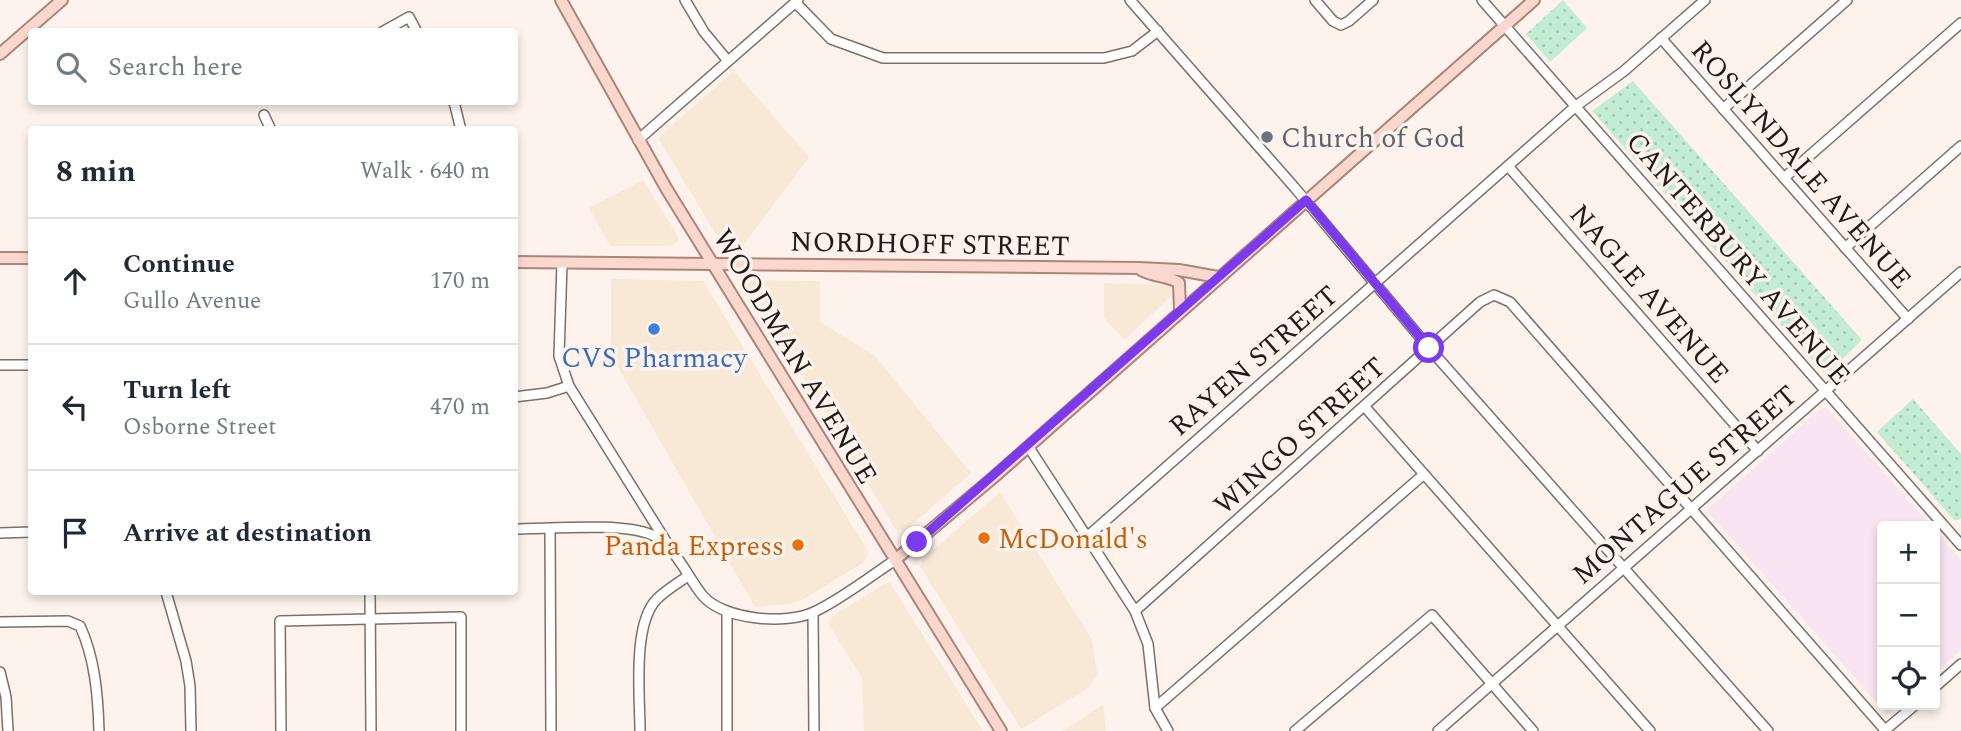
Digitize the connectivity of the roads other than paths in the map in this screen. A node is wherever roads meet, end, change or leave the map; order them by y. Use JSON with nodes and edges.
{"nodes":[{"id":1,"x":62,"y":0,"type":"edge"},
{"id":2,"x":561,"y":0,"type":"edge"},
{"id":3,"x":685,"y":0,"type":"edge"},
{"id":4,"x":1130,"y":0,"type":"edge"},
{"id":5,"x":1315,"y":0,"type":"edge"},
{"id":6,"x":1373,"y":0,"type":"edge"},
{"id":7,"x":1482,"y":0,"type":"edge"},
{"id":8,"x":1534,"y":0,"type":"edge"},
{"id":9,"x":1705,"y":0,"type":"edge"},
{"id":10,"x":1847,"y":0,"type":"edge"},
{"id":11,"x":797,"y":1,"type":"edge"},
{"id":12,"x":1961,"y":23,"type":"edge"},
{"id":13,"x":1505,"y":25,"type":"junction"},
{"id":14,"x":30,"y":28,"type":"edge"},
{"id":15,"x":389,"y":28,"type":"edge"},
{"id":16,"x":415,"y":28,"type":"edge"},
{"id":17,"x":28,"y":30,"type":"edge"},
{"id":18,"x":1158,"y":31,"type":"junction"},
{"id":19,"x":1661,"y":38,"type":"junction"},
{"id":20,"x":0,"y":54,"type":"edge"},
{"id":21,"x":728,"y":61,"type":"junction"},
{"id":22,"x":455,"y":105,"type":"edge"},
{"id":23,"x":1576,"y":106,"type":"junction"},
{"id":24,"x":1723,"y":109,"type":"junction"},
{"id":25,"x":264,"y":115,"type":"dead end"},
{"id":26,"x":269,"y":126,"type":"edge"},
{"id":27,"x":460,"y":126,"type":"edge"},
{"id":28,"x":638,"y":140,"type":"junction"},
{"id":29,"x":1961,"y":146,"type":"edge"},
{"id":30,"x":1508,"y":166,"type":"junction"},
{"id":31,"x":1784,"y":178,"type":"junction"},
{"id":32,"x":1306,"y":200,"type":"junction"},
{"id":33,"x":1845,"y":248,"type":"junction"},
{"id":34,"x":0,"y":258,"type":"edge"},
{"id":35,"x":28,"y":258,"type":"edge"},
{"id":36,"x":518,"y":262,"type":"edge"},
{"id":37,"x":562,"y":263,"type":"junction"},
{"id":38,"x":713,"y":263,"type":"junction"},
{"id":39,"x":1139,"y":268,"type":"junction"},
{"id":40,"x":1961,"y":272,"type":"edge"},
{"id":41,"x":1218,"y":277,"type":"junction"},
{"id":42,"x":1374,"y":284,"type":"junction"},
{"id":43,"x":1181,"y":310,"type":"junction"},
{"id":44,"x":1908,"y":319,"type":"junction"},
{"id":45,"x":1429,"y":348,"type":"junction"},
{"id":46,"x":0,"y":365,"type":"edge"},
{"id":47,"x":28,"y":365,"type":"edge"},
{"id":48,"x":569,"y":386,"type":"junction"},
{"id":49,"x":1825,"y":391,"type":"junction"},
{"id":50,"x":518,"y":397,"type":"edge"},
{"id":51,"x":1365,"y":407,"type":"junction"},
{"id":52,"x":1028,"y":446,"type":"junction"},
{"id":53,"x":1758,"y":451,"type":"junction"},
{"id":54,"x":1423,"y":475,"type":"junction"},
{"id":55,"x":1691,"y":510,"type":"junction"},
{"id":56,"x":550,"y":528,"type":"junction"},
{"id":57,"x":518,"y":529,"type":"edge"},
{"id":58,"x":0,"y":533,"type":"edge"},
{"id":59,"x":28,"y":533,"type":"edge"},
{"id":60,"x":1088,"y":536,"type":"junction"},
{"id":61,"x":1959,"y":538,"type":"edge"},
{"id":62,"x":670,"y":547,"type":"junction"},
{"id":63,"x":895,"y":560,"type":"junction"},
{"id":64,"x":1623,"y":568,"type":"junction"},
{"id":65,"x":688,"y":576,"type":"junction"},
{"id":66,"x":167,"y":595,"type":"edge"},
{"id":67,"x":370,"y":595,"type":"edge"},
{"id":68,"x":1135,"y":611,"type":"junction"},
{"id":69,"x":726,"y":613,"type":"junction"},
{"id":70,"x":813,"y":613,"type":"junction"},
{"id":71,"x":370,"y":619,"type":"junction"},
{"id":72,"x":0,"y":621,"type":"edge"},
{"id":73,"x":1557,"y":625,"type":"junction"},
{"id":74,"x":1961,"y":664,"type":"edge"},
{"id":75,"x":0,"y":672,"type":"edge"},
{"id":76,"x":1940,"y":683,"type":"edge"},
{"id":77,"x":1492,"y":684,"type":"junction"},
{"id":78,"x":1156,"y":708,"type":"junction"},
{"id":79,"x":1909,"y":710,"type":"edge"},
{"id":80,"x":8,"y":731,"type":"edge"},
{"id":81,"x":99,"y":731,"type":"edge"},
{"id":82,"x":191,"y":731,"type":"edge"},
{"id":83,"x":281,"y":731,"type":"edge"},
{"id":84,"x":371,"y":731,"type":"edge"},
{"id":85,"x":461,"y":731,"type":"edge"},
{"id":86,"x":551,"y":731,"type":"edge"},
{"id":87,"x":640,"y":731,"type":"edge"},
{"id":88,"x":727,"y":731,"type":"edge"},
{"id":89,"x":814,"y":731,"type":"edge"},
{"id":90,"x":1001,"y":731,"type":"edge"},
{"id":91,"x":1168,"y":731,"type":"edge"},
{"id":92,"x":1295,"y":731,"type":"edge"},
{"id":93,"x":1438,"y":731,"type":"edge"},
{"id":94,"x":1533,"y":731,"type":"edge"},
{"id":95,"x":1650,"y":731,"type":"edge"},
{"id":96,"x":1768,"y":731,"type":"edge"},
{"id":97,"x":1885,"y":731,"type":"edge"}],
"edges":[{"from":1,"to":14,"type":"main road"},
{"from":2,"to":28,"type":"main road","name":"WOODMAN AVENUE"},
{"from":3,"to":21,"type":"street"},
{"from":4,"to":18,"type":"street"},
{"from":5,"to":6,"type":"street"},
{"from":7,"to":13,"type":"street","name":"CANTERBURY AVENUE"},
{"from":8,"to":13,"type":"main road"},
{"from":9,"to":19,"type":"street","name":"RAYEN STREET"},
{"from":10,"to":24,"type":"street"},
{"from":11,"to":18,"type":"street"},
{"from":11,"to":21,"type":"street"},
{"from":12,"to":31,"type":"street"},
{"from":13,"to":23,"type":"street","name":"CANTERBURY AVENUE"},
{"from":13,"to":32,"type":"main road"},
{"from":15,"to":16,"type":"street"},
{"from":17,"to":20,"type":"main road"},
{"from":18,"to":32,"type":"street"},
{"from":19,"to":23,"type":"street","name":"RAYEN STREET"},
{"from":19,"to":24,"type":"street","name":"ROSLYNDALE AVENUE"},
{"from":21,"to":28,"type":"street"},
{"from":22,"to":27,"type":"street"},
{"from":23,"to":30,"type":"street","name":"RAYEN STREET"},
{"from":23,"to":49,"type":"street","name":"CANTERBURY AVENUE"},
{"from":24,"to":31,"type":"street","name":"ROSLYNDALE AVENUE"},
{"from":25,"to":26,"type":"street"},
{"from":28,"to":38,"type":"main road","name":"WOODMAN AVENUE"},
{"from":29,"to":33,"type":"street"},
{"from":30,"to":42,"type":"street","name":"RAYEN STREET"},
{"from":30,"to":53,"type":"street","name":"NAGLE AVENUE"},
{"from":31,"to":33,"type":"street","name":"ROSLYNDALE AVENUE"},
{"from":32,"to":41,"type":"main road"},
{"from":32,"to":42,"type":"street"},
{"from":33,"to":44,"type":"street","name":"ROSLYNDALE AVENUE"},
{"from":34,"to":35,"type":"main road"},
{"from":36,"to":37,"type":"main road","name":"NORDHOFF STREET"},
{"from":37,"to":38,"type":"main road","name":"NORDHOFF STREET"},
{"from":37,"to":48,"type":"street"},
{"from":38,"to":39,"type":"main road","name":"NORDHOFF STREET"},
{"from":38,"to":63,"type":"main road","name":"WOODMAN AVENUE"},
{"from":39,"to":41,"type":"main road","name":"NORDHOFF STREET"},
{"from":39,"to":43,"type":"main road"},
{"from":40,"to":44,"type":"street","name":"MONTAGUE STREET"},
{"from":41,"to":43,"type":"main road"},
{"from":42,"to":45,"type":"street"},
{"from":42,"to":60,"type":"street","name":"RAYEN STREET"},
{"from":43,"to":52,"type":"main road"},
{"from":44,"to":49,"type":"street","name":"MONTAGUE STREET"},
{"from":45,"to":51,"type":"street","name":"WINGO STREET"},
{"from":45,"to":55,"type":"street","name":"WINGO STREET"},
{"from":45,"to":64,"type":"street"},
{"from":46,"to":47,"type":"street"},
{"from":48,"to":50,"type":"street"},
{"from":48,"to":62,"type":"street"},
{"from":49,"to":53,"type":"street","name":"MONTAGUE STREET"},
{"from":49,"to":61,"type":"street","name":"CANTERBURY AVENUE"},
{"from":51,"to":54,"type":"street"},
{"from":51,"to":68,"type":"street","name":"WINGO STREET"},
{"from":52,"to":60,"type":"street"},
{"from":52,"to":63,"type":"main road"},
{"from":53,"to":55,"type":"street","name":"MONTAGUE STREET"},
{"from":54,"to":73,"type":"street"},
{"from":54,"to":78,"type":"street"},
{"from":55,"to":64,"type":"street","name":"MONTAGUE STREET"},
{"from":55,"to":97,"type":"street"},
{"from":56,"to":57,"type":"street"},
{"from":56,"to":62,"type":"street"},
{"from":56,"to":86,"type":"street"},
{"from":58,"to":59,"type":"street"},
{"from":60,"to":68,"type":"street"},
{"from":62,"to":65,"type":"street"},
{"from":63,"to":70,"type":"street"},
{"from":63,"to":90,"type":"main road","name":"WOODMAN AVENUE"},
{"from":64,"to":73,"type":"street","name":"MONTAGUE STREET"},
{"from":64,"to":96,"type":"street"},
{"from":65,"to":69,"type":"street"},
{"from":65,"to":87,"type":"street"},
{"from":66,"to":82,"type":"street"},
{"from":67,"to":71,"type":"street"},
{"from":68,"to":78,"type":"street"},
{"from":69,"to":70,"type":"street"},
{"from":69,"to":88,"type":"street"},
{"from":70,"to":89,"type":"street"},
{"from":71,"to":83,"type":"street"},
{"from":71,"to":84,"type":"street"},
{"from":71,"to":85,"type":"street"},
{"from":72,"to":81,"type":"street"},
{"from":73,"to":77,"type":"street","name":"MONTAGUE STREET"},
{"from":73,"to":95,"type":"street"},
{"from":74,"to":76,"type":"street"},
{"from":75,"to":80,"type":"street"},
{"from":77,"to":92,"type":"street"},
{"from":77,"to":93,"type":"street","name":"MONTAGUE STREET"},
{"from":77,"to":94,"type":"street"},
{"from":78,"to":91,"type":"street"},
{"from":79,"to":97,"type":"street"}]}
